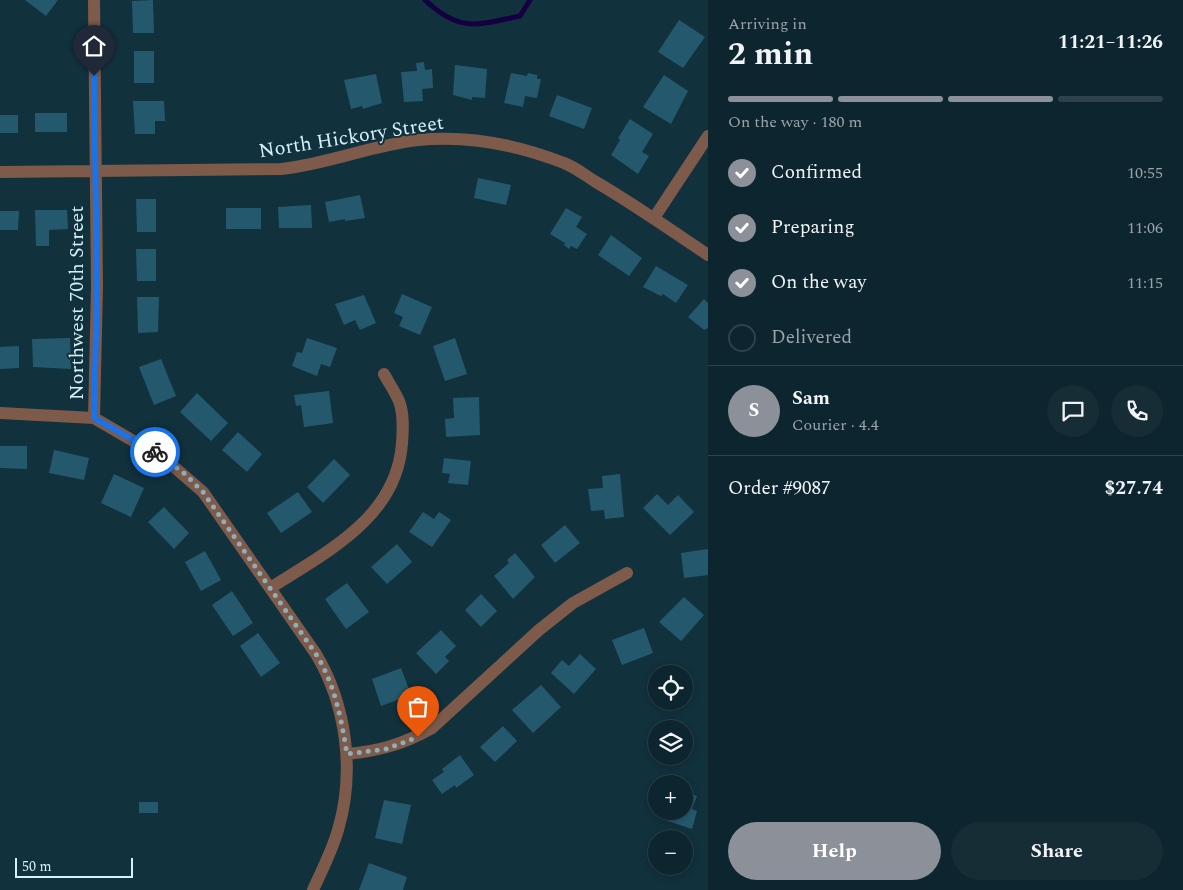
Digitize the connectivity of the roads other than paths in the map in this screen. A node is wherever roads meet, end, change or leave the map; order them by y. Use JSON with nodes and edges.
{"nodes":[{"id":1,"x":94,"y":0,"type":"edge"},
{"id":2,"x":708,"y":136,"type":"edge"},
{"id":3,"x":94,"y":170,"type":"junction"},
{"id":4,"x":0,"y":172,"type":"edge"},
{"id":5,"x":654,"y":218,"type":"junction"},
{"id":6,"x":708,"y":255,"type":"edge"},
{"id":7,"x":384,"y":374,"type":"dead end"},
{"id":8,"x":0,"y":413,"type":"edge"},
{"id":9,"x":94,"y":418,"type":"junction"},
{"id":10,"x":627,"y":573,"type":"dead end"},
{"id":11,"x":272,"y":587,"type":"junction"},
{"id":12,"x":347,"y":754,"type":"junction"},
{"id":13,"x":313,"y":890,"type":"edge"}],
"edges":[{"from":1,"to":3,"type":"street","name":"Northwest 70th Street"},
{"from":2,"to":5,"type":"street"},
{"from":3,"to":4,"type":"street","name":"North Hickory Street"},
{"from":3,"to":5,"type":"street","name":"North Hickory Street"},
{"from":3,"to":9,"type":"street","name":"Northwest 70th Street"},
{"from":5,"to":6,"type":"street","name":"North Hickory Street"},
{"from":7,"to":11,"type":"street"},
{"from":8,"to":9,"type":"street"},
{"from":9,"to":11,"type":"street","name":"Northwest 70th Street"},
{"from":10,"to":12,"type":"street"},
{"from":11,"to":12,"type":"street","name":"Northwest 70th Street"},
{"from":12,"to":13,"type":"street","name":"Northwest 70th Street"}]}
